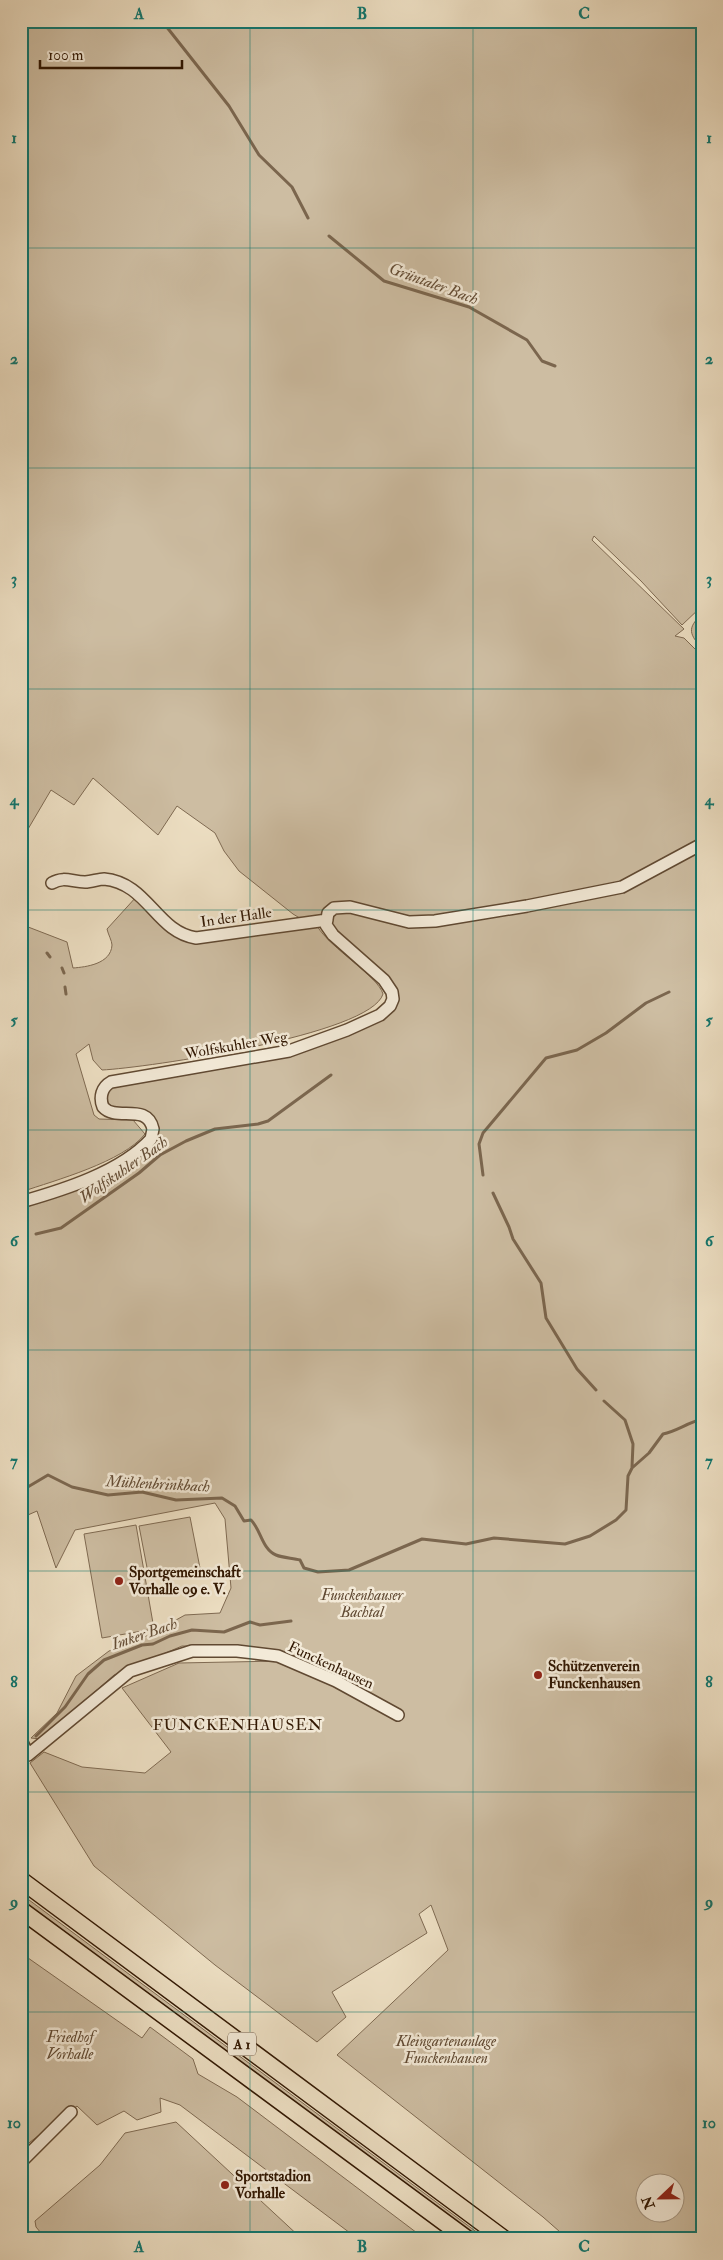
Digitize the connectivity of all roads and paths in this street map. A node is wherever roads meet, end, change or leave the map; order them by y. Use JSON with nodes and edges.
{"nodes":[{"id":1,"x":702,"y":844,"type":"edge"},
{"id":2,"x":52,"y":883,"type":"dead end"},
{"id":3,"x":327,"y":920,"type":"junction"},
{"id":4,"x":21,"y":1202,"type":"edge"},
{"id":5,"x":398,"y":1715,"type":"dead end"},
{"id":6,"x":21,"y":1740,"type":"edge"},
{"id":7,"x":21,"y":1880,"type":"edge"},
{"id":8,"x":21,"y":1910,"type":"edge"},
{"id":9,"x":71,"y":2112,"type":"dead end"},
{"id":10,"x":21,"y":2162,"type":"edge"},
{"id":11,"x":467,"y":2239,"type":"edge"},
{"id":12,"x":504,"y":2239,"type":"edge"}],
"edges":[{"from":1,"to":3,"type":"street"},
{"from":2,"to":3,"type":"street","name":"In der Halle"},
{"from":3,"to":4,"type":"street","name":"Wolfskuhler Weg"},
{"from":5,"to":6,"type":"street","name":"Funckenhausen"},
{"from":7,"to":12,"type":"highway","number":"A 1"},
{"from":8,"to":11,"type":"highway","number":"A 1"},
{"from":9,"to":10,"type":"street"}]}
